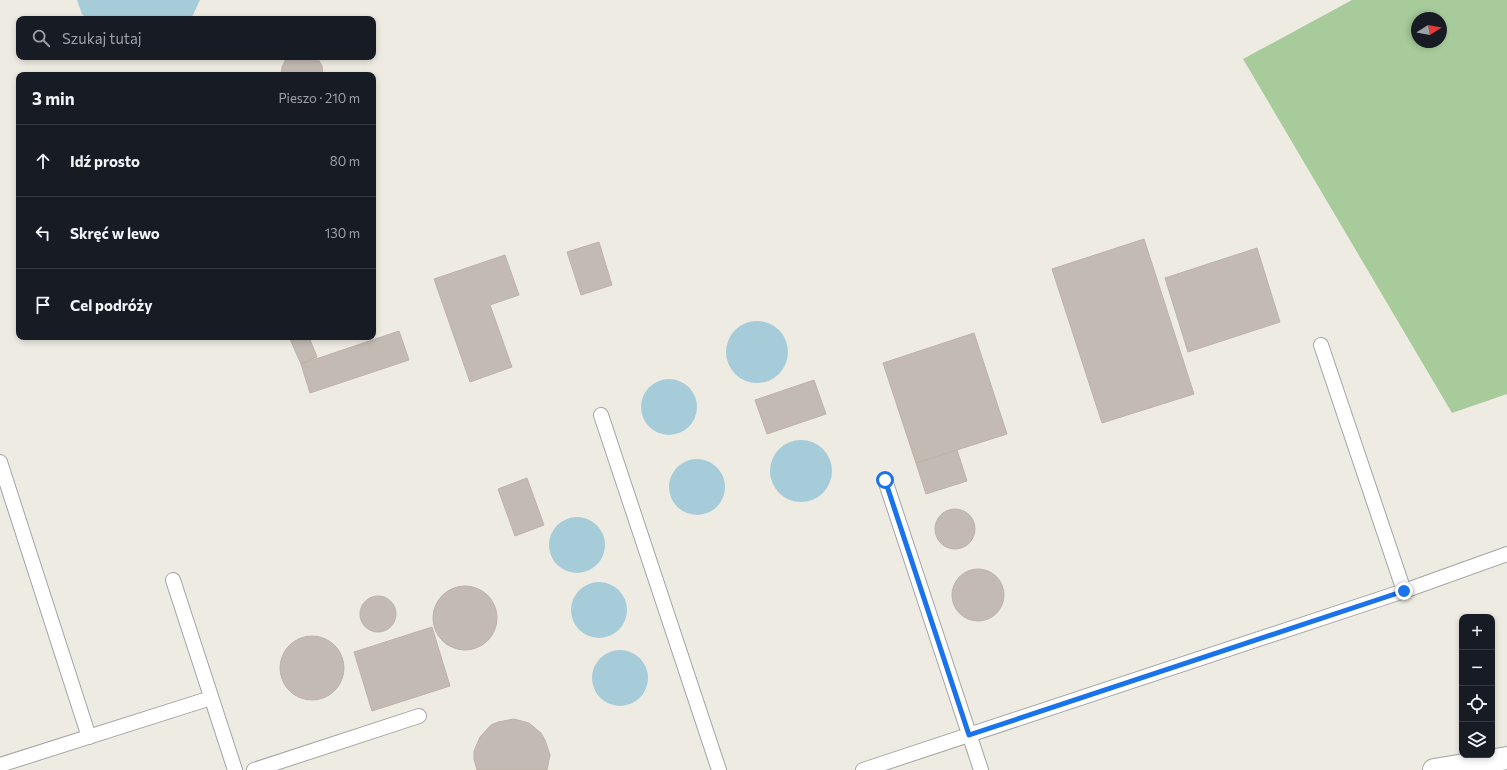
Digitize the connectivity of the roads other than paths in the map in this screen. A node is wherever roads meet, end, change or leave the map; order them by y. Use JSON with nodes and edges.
{"nodes":[{"id":1,"x":1321,"y":344,"type":"dead end"},
{"id":2,"x":601,"y":415,"type":"dead end"},
{"id":3,"x":0,"y":462,"type":"edge"},
{"id":4,"x":885,"y":480,"type":"dead end"},
{"id":5,"x":1507,"y":554,"type":"edge"},
{"id":6,"x":173,"y":580,"type":"dead end"},
{"id":7,"x":1404,"y":591,"type":"junction"},
{"id":8,"x":211,"y":698,"type":"junction"},
{"id":9,"x":420,"y":716,"type":"dead end"},
{"id":10,"x":969,"y":735,"type":"junction"},
{"id":11,"x":89,"y":737,"type":"junction"},
{"id":12,"x":1507,"y":758,"type":"edge"},
{"id":13,"x":0,"y":765,"type":"edge"},
{"id":14,"x":235,"y":770,"type":"edge"},
{"id":15,"x":254,"y":770,"type":"edge"},
{"id":16,"x":719,"y":770,"type":"edge"},
{"id":17,"x":863,"y":770,"type":"edge"},
{"id":18,"x":981,"y":770,"type":"edge"},
{"id":19,"x":1434,"y":770,"type":"edge"}],
"edges":[{"from":1,"to":7,"type":"lane"},
{"from":2,"to":16,"type":"lane"},
{"from":3,"to":11,"type":"lane"},
{"from":4,"to":10,"type":"lane"},
{"from":5,"to":7,"type":"lane"},
{"from":6,"to":8,"type":"lane"},
{"from":7,"to":10,"type":"lane"},
{"from":8,"to":11,"type":"lane"},
{"from":8,"to":14,"type":"lane"},
{"from":9,"to":15,"type":"lane"},
{"from":10,"to":17,"type":"lane"},
{"from":10,"to":18,"type":"lane"},
{"from":11,"to":13,"type":"lane"},
{"from":12,"to":19,"type":"street"}]}
